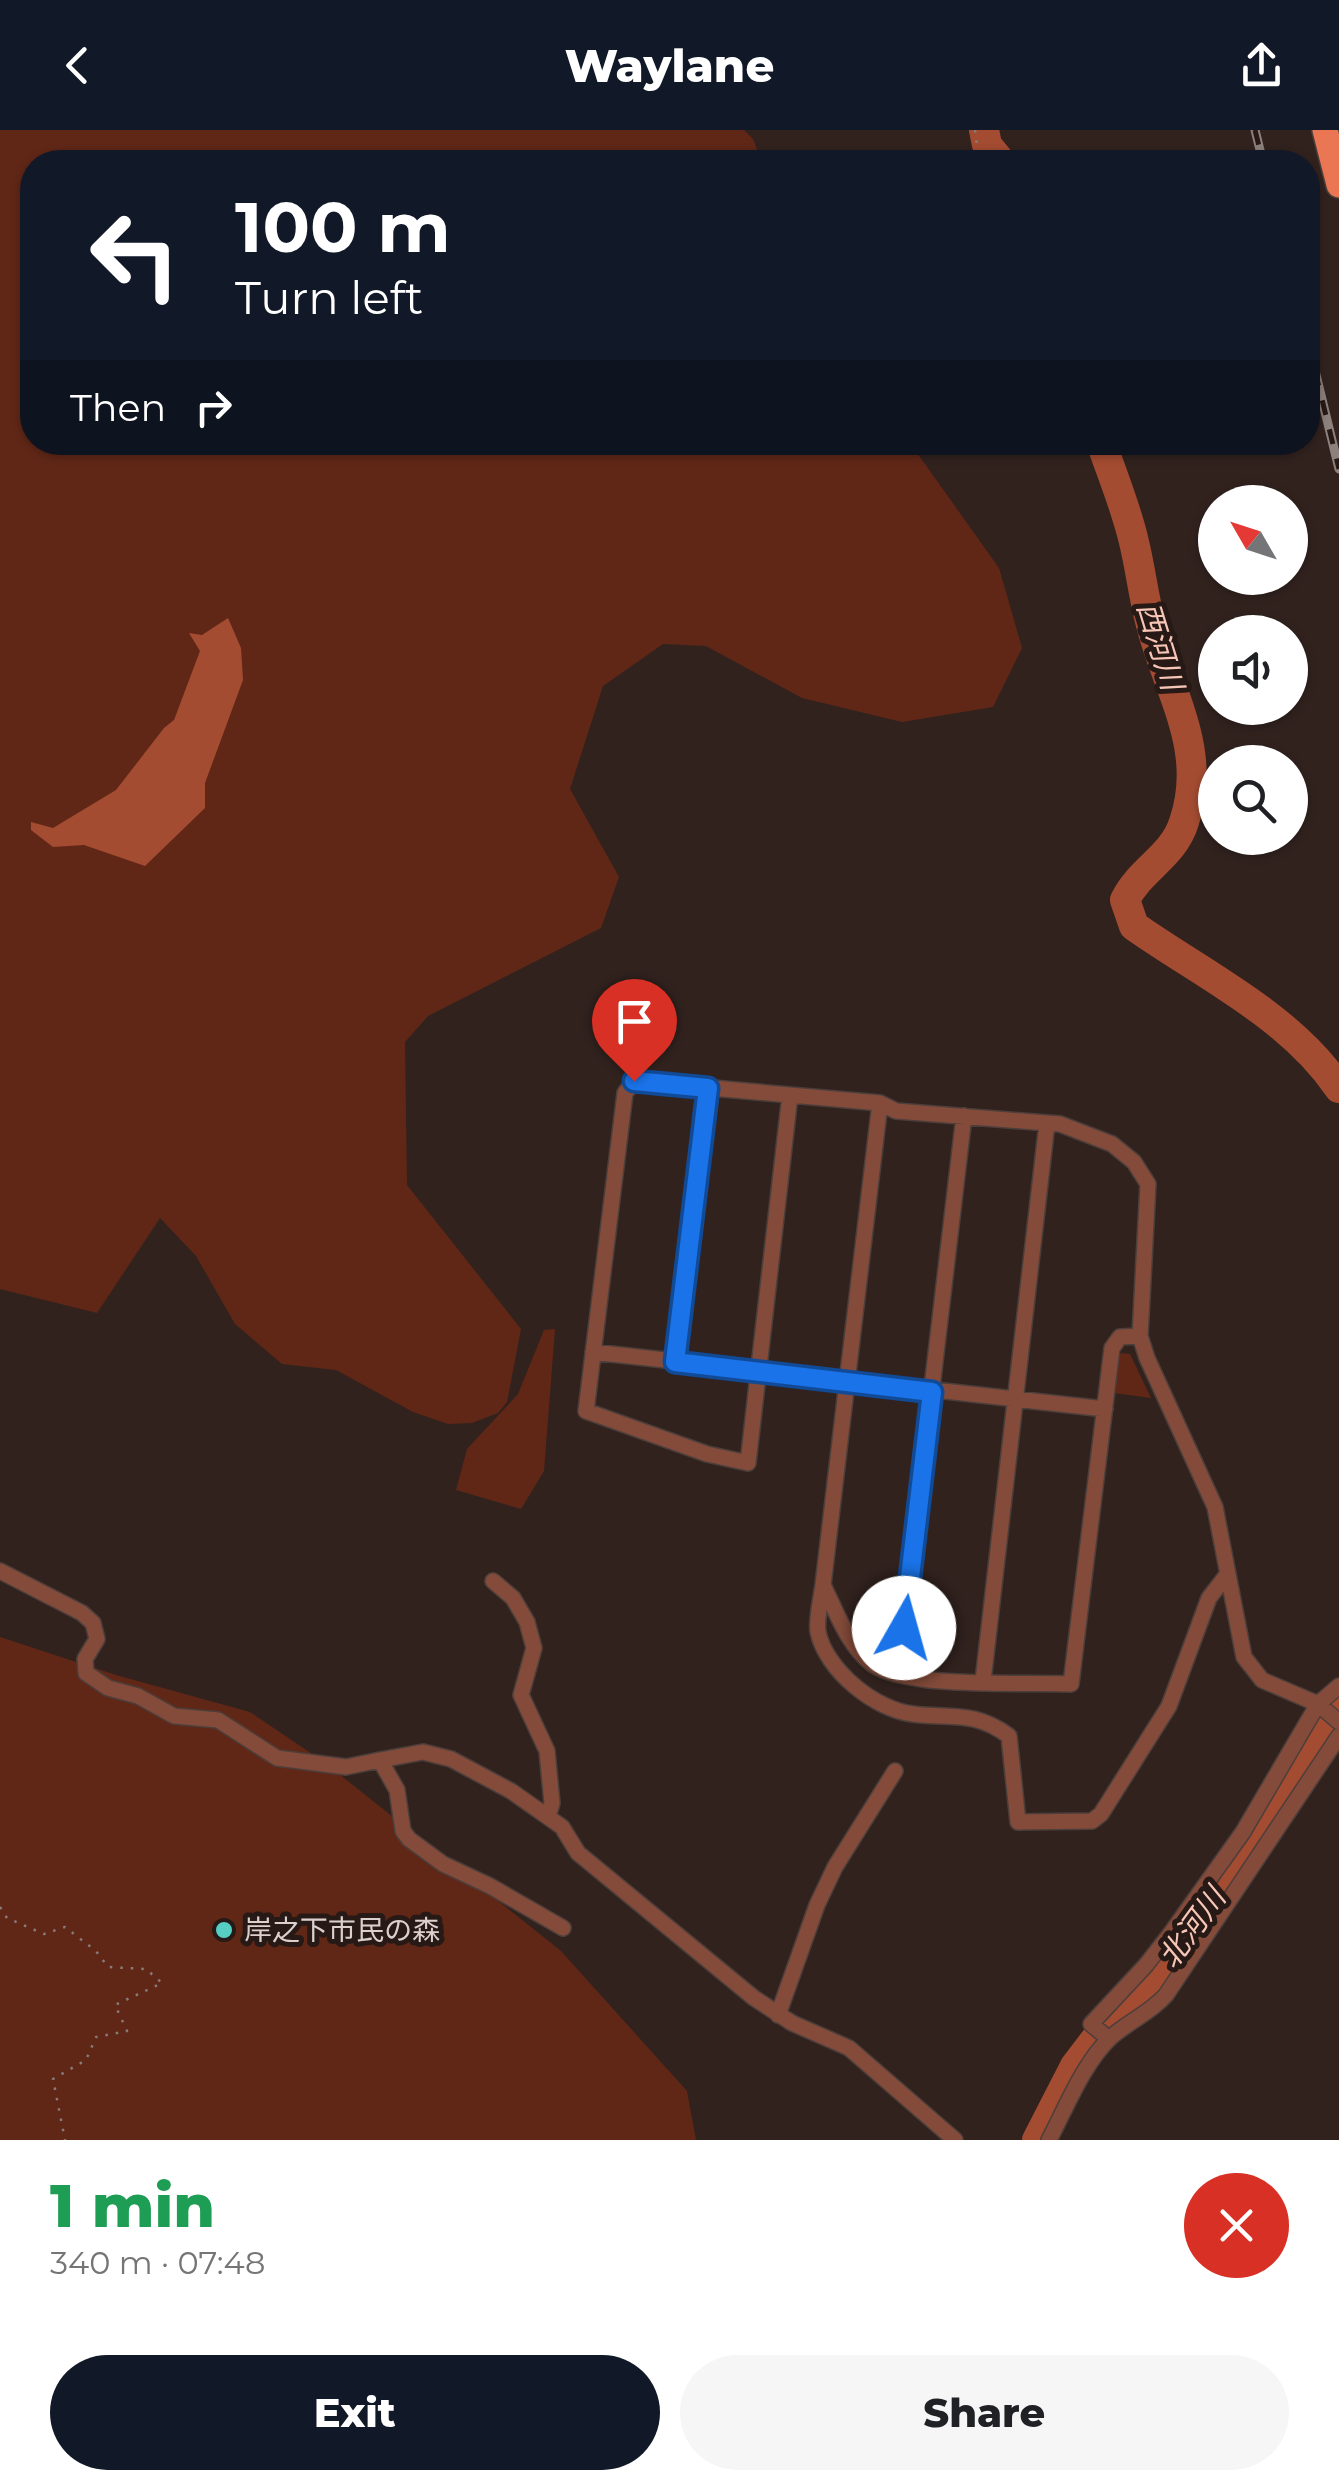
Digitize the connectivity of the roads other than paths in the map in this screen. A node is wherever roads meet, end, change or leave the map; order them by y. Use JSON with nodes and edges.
{"nodes":[{"id":1,"x":1326,"y":130,"type":"edge"},
{"id":2,"x":1339,"y":185,"type":"edge"},
{"id":3,"x":708,"y":1088,"type":"junction"},
{"id":4,"x":790,"y":1095,"type":"junction"},
{"id":5,"x":880,"y":1104,"type":"junction"},
{"id":6,"x":964,"y":1116,"type":"junction"},
{"id":7,"x":1047,"y":1122,"type":"junction"},
{"id":8,"x":1140,"y":1336,"type":"junction"},
{"id":9,"x":593,"y":1352,"type":"junction"},
{"id":10,"x":675,"y":1362,"type":"junction"},
{"id":11,"x":758,"y":1372,"type":"junction"},
{"id":12,"x":844,"y":1382,"type":"junction"},
{"id":13,"x":932,"y":1392,"type":"junction"},
{"id":14,"x":1017,"y":1402,"type":"junction"},
{"id":15,"x":1105,"y":1409,"type":"junction"},
{"id":16,"x":0,"y":1571,"type":"edge"},
{"id":17,"x":1226,"y":1576,"type":"junction"},
{"id":18,"x":493,"y":1581,"type":"dead end"},
{"id":19,"x":823,"y":1586,"type":"junction"},
{"id":20,"x":895,"y":1674,"type":"junction"},
{"id":21,"x":983,"y":1681,"type":"junction"},
{"id":22,"x":1339,"y":1686,"type":"edge"},
{"id":23,"x":1321,"y":1706,"type":"junction"},
{"id":24,"x":1339,"y":1722,"type":"edge"},
{"id":25,"x":1339,"y":1736,"type":"edge"},
{"id":26,"x":380,"y":1760,"type":"junction"},
{"id":27,"x":895,"y":1771,"type":"dead end"},
{"id":28,"x":548,"y":1817,"type":"junction"},
{"id":29,"x":563,"y":1928,"type":"dead end"},
{"id":30,"x":778,"y":2014,"type":"junction"},
{"id":31,"x":1102,"y":2034,"type":"junction"},
{"id":32,"x":955,"y":2140,"type":"edge"},
{"id":33,"x":1049,"y":2140,"type":"edge"}],
"edges":[{"from":1,"to":2,"type":"highway"},
{"from":3,"to":4,"type":"street"},
{"from":3,"to":9,"type":"street"},
{"from":3,"to":10,"type":"street"},
{"from":4,"to":5,"type":"street"},
{"from":4,"to":11,"type":"street"},
{"from":5,"to":6,"type":"street"},
{"from":5,"to":12,"type":"street"},
{"from":6,"to":7,"type":"street"},
{"from":6,"to":13,"type":"street"},
{"from":7,"to":8,"type":"street"},
{"from":7,"to":14,"type":"street"},
{"from":8,"to":15,"type":"street"},
{"from":8,"to":17,"type":"street"},
{"from":9,"to":10,"type":"street"},
{"from":9,"to":11,"type":"street"},
{"from":10,"to":11,"type":"street"},
{"from":11,"to":12,"type":"street"},
{"from":12,"to":13,"type":"street"},
{"from":12,"to":19,"type":"street"},
{"from":13,"to":14,"type":"street"},
{"from":13,"to":20,"type":"street"},
{"from":14,"to":15,"type":"street"},
{"from":14,"to":21,"type":"street"},
{"from":15,"to":21,"type":"street"},
{"from":16,"to":26,"type":"street"},
{"from":17,"to":19,"type":"street"},
{"from":17,"to":23,"type":"street"},
{"from":18,"to":28,"type":"street"},
{"from":19,"to":20,"type":"street"},
{"from":20,"to":21,"type":"street"},
{"from":22,"to":23,"type":"street"},
{"from":23,"to":24,"type":"street"},
{"from":23,"to":31,"type":"street"},
{"from":25,"to":31,"type":"street"},
{"from":26,"to":28,"type":"street"},
{"from":26,"to":29,"type":"street"},
{"from":27,"to":30,"type":"street"},
{"from":28,"to":30,"type":"street"},
{"from":30,"to":32,"type":"street"},
{"from":31,"to":33,"type":"street"}]}
